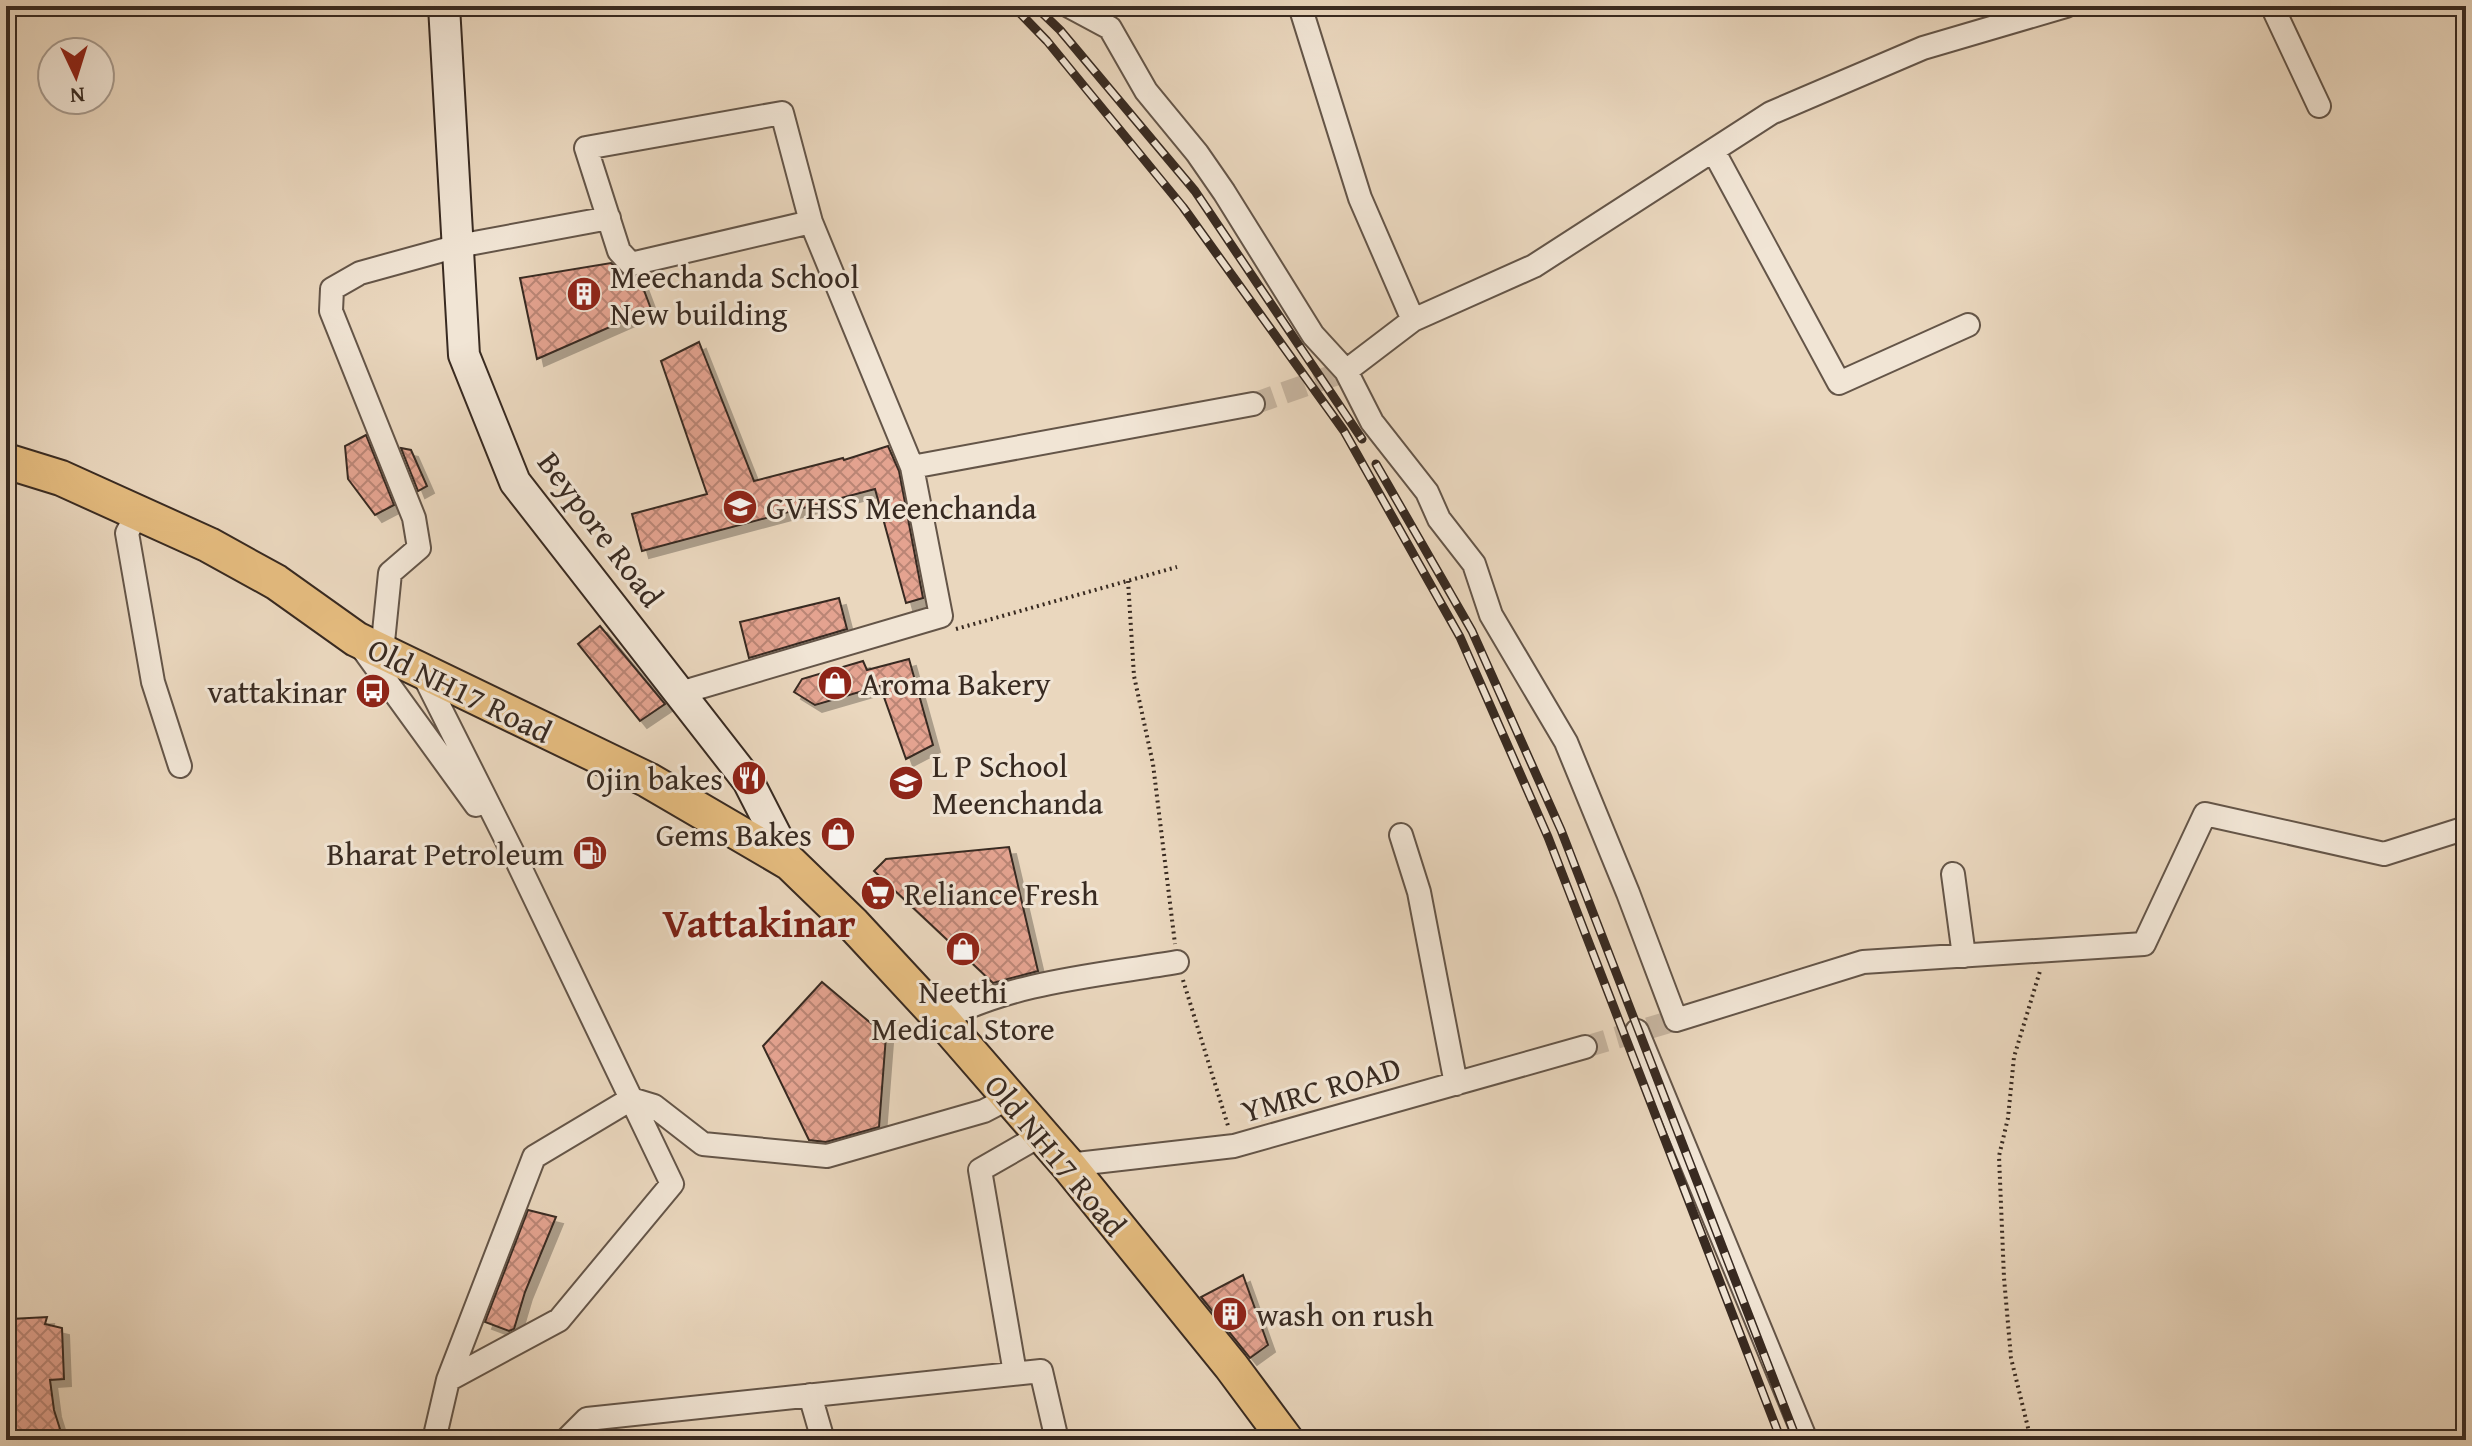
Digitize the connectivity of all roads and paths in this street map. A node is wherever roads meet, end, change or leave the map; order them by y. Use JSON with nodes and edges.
{"nodes":[{"id":1,"x":444,"y":6,"type":"edge"},
{"id":2,"x":1069,"y":6,"type":"edge"},
{"id":3,"x":1300,"y":6,"type":"edge"},
{"id":4,"x":2066,"y":6,"type":"edge"},
{"id":5,"x":2272,"y":6,"type":"edge"},
{"id":6,"x":2319,"y":106,"type":"dead end"},
{"id":7,"x":1714,"y":152,"type":"junction"},
{"id":8,"x":609,"y":218,"type":"junction"},
{"id":9,"x":811,"y":222,"type":"junction"},
{"id":10,"x":458,"y":246,"type":"junction"},
{"id":11,"x":1413,"y":320,"type":"junction"},
{"id":12,"x":1968,"y":325,"type":"dead end"},
{"id":13,"x":1346,"y":371,"type":"junction"},
{"id":14,"x":1253,"y":404,"type":"tunnel mouth"},
{"id":15,"x":6,"y":461,"type":"edge"},
{"id":16,"x":912,"y":467,"type":"junction"},
{"id":17,"x":138,"y":512,"type":"junction"},
{"id":18,"x":1128,"y":581,"type":"dead end"},
{"id":19,"x":369,"y":646,"type":"junction"},
{"id":20,"x":421,"y":670,"type":"junction"},
{"id":21,"x":680,"y":693,"type":"junction"},
{"id":22,"x":180,"y":766,"type":"dead end"},
{"id":23,"x":2466,"y":828,"type":"edge"},
{"id":24,"x":1401,"y":835,"type":"dead end"},
{"id":25,"x":517,"y":861,"type":"junction"},
{"id":26,"x":790,"y":863,"type":"junction"},
{"id":27,"x":1953,"y":874,"type":"dead end"},
{"id":28,"x":2048,"y":950,"type":"junction"},
{"id":29,"x":1964,"y":956,"type":"junction"},
{"id":30,"x":1177,"y":962,"type":"junction"},
{"id":31,"x":942,"y":1020,"type":"junction"},
{"id":32,"x":1637,"y":1031,"type":"dead end"},
{"id":33,"x":1585,"y":1047,"type":"tunnel mouth"},
{"id":34,"x":1456,"y":1084,"type":"junction"},
{"id":35,"x":1009,"y":1098,"type":"junction"},
{"id":36,"x":631,"y":1099,"type":"junction"},
{"id":37,"x":1041,"y":1135,"type":"junction"},
{"id":38,"x":1234,"y":1146,"type":"junction"},
{"id":39,"x":1068,"y":1165,"type":"junction"},
{"id":40,"x":1015,"y":1373,"type":"junction"},
{"id":41,"x":448,"y":1380,"type":"junction"},
{"id":42,"x":810,"y":1395,"type":"junction"},
{"id":43,"x":434,"y":1440,"type":"edge"},
{"id":44,"x":566,"y":1440,"type":"edge"},
{"id":45,"x":823,"y":1440,"type":"edge"},
{"id":46,"x":1057,"y":1440,"type":"edge"},
{"id":47,"x":1286,"y":1440,"type":"edge"},
{"id":48,"x":1806,"y":1440,"type":"edge"},
{"id":49,"x":2031,"y":1440,"type":"edge"}],
"edges":[{"from":1,"to":10,"type":"main road","name":"Beypore Road"},
{"from":2,"to":13,"type":"street"},
{"from":3,"to":11,"type":"street"},
{"from":4,"to":7,"type":"street"},
{"from":5,"to":6,"type":"street"},
{"from":7,"to":11,"type":"street"},
{"from":7,"to":12,"type":"street"},
{"from":8,"to":9,"type":"street"},
{"from":8,"to":9,"type":"street"},
{"from":8,"to":10,"type":"street"},
{"from":9,"to":16,"type":"street"},
{"from":10,"to":19,"type":"street"},
{"from":10,"to":21,"type":"main road","name":"Beypore Road"},
{"from":11,"to":13,"type":"street"},
{"from":13,"to":29,"type":"street"},
{"from":14,"to":16,"type":"street"},
{"from":15,"to":17,"type":"main road","name":"Old NH17 Road"},
{"from":16,"to":21,"type":"street"},
{"from":17,"to":19,"type":"main road","name":"Old NH17 Road"},
{"from":17,"to":22,"type":"street"},
{"from":18,"to":30,"type":"path"},
{"from":19,"to":20,"type":"main road","name":"Old NH17 Road"},
{"from":19,"to":25,"type":"street"},
{"from":20,"to":25,"type":"street"},
{"from":20,"to":26,"type":"main road","name":"Old NH17 Road"},
{"from":21,"to":26,"type":"main road","name":"Beypore Road"},
{"from":23,"to":28,"type":"street"},
{"from":24,"to":34,"type":"street"},
{"from":25,"to":36,"type":"street"},
{"from":26,"to":31,"type":"main road","name":"Old NH17 Road"},
{"from":27,"to":29,"type":"street"},
{"from":28,"to":29,"type":"street"},
{"from":28,"to":49,"type":"path"},
{"from":30,"to":31,"type":"street"},
{"from":30,"to":38,"type":"path"},
{"from":31,"to":35,"type":"main road","name":"Old NH17 Road"},
{"from":32,"to":48,"type":"street"},
{"from":33,"to":34,"type":"street","name":"YMRC ROAD"},
{"from":34,"to":38,"type":"street","name":"YMRC ROAD"},
{"from":35,"to":36,"type":"street"},
{"from":35,"to":37,"type":"main road","name":"Old NH17 Road"},
{"from":36,"to":41,"type":"street"},
{"from":36,"to":41,"type":"street"},
{"from":37,"to":39,"type":"main road","name":"Old NH17 Road"},
{"from":37,"to":40,"type":"street"},
{"from":38,"to":39,"type":"street","name":"YMRC ROAD"},
{"from":39,"to":47,"type":"main road","name":"Old NH17 Road"},
{"from":40,"to":42,"type":"street"},
{"from":40,"to":46,"type":"street"},
{"from":41,"to":43,"type":"street"},
{"from":42,"to":44,"type":"street"},
{"from":42,"to":45,"type":"street"}]}
